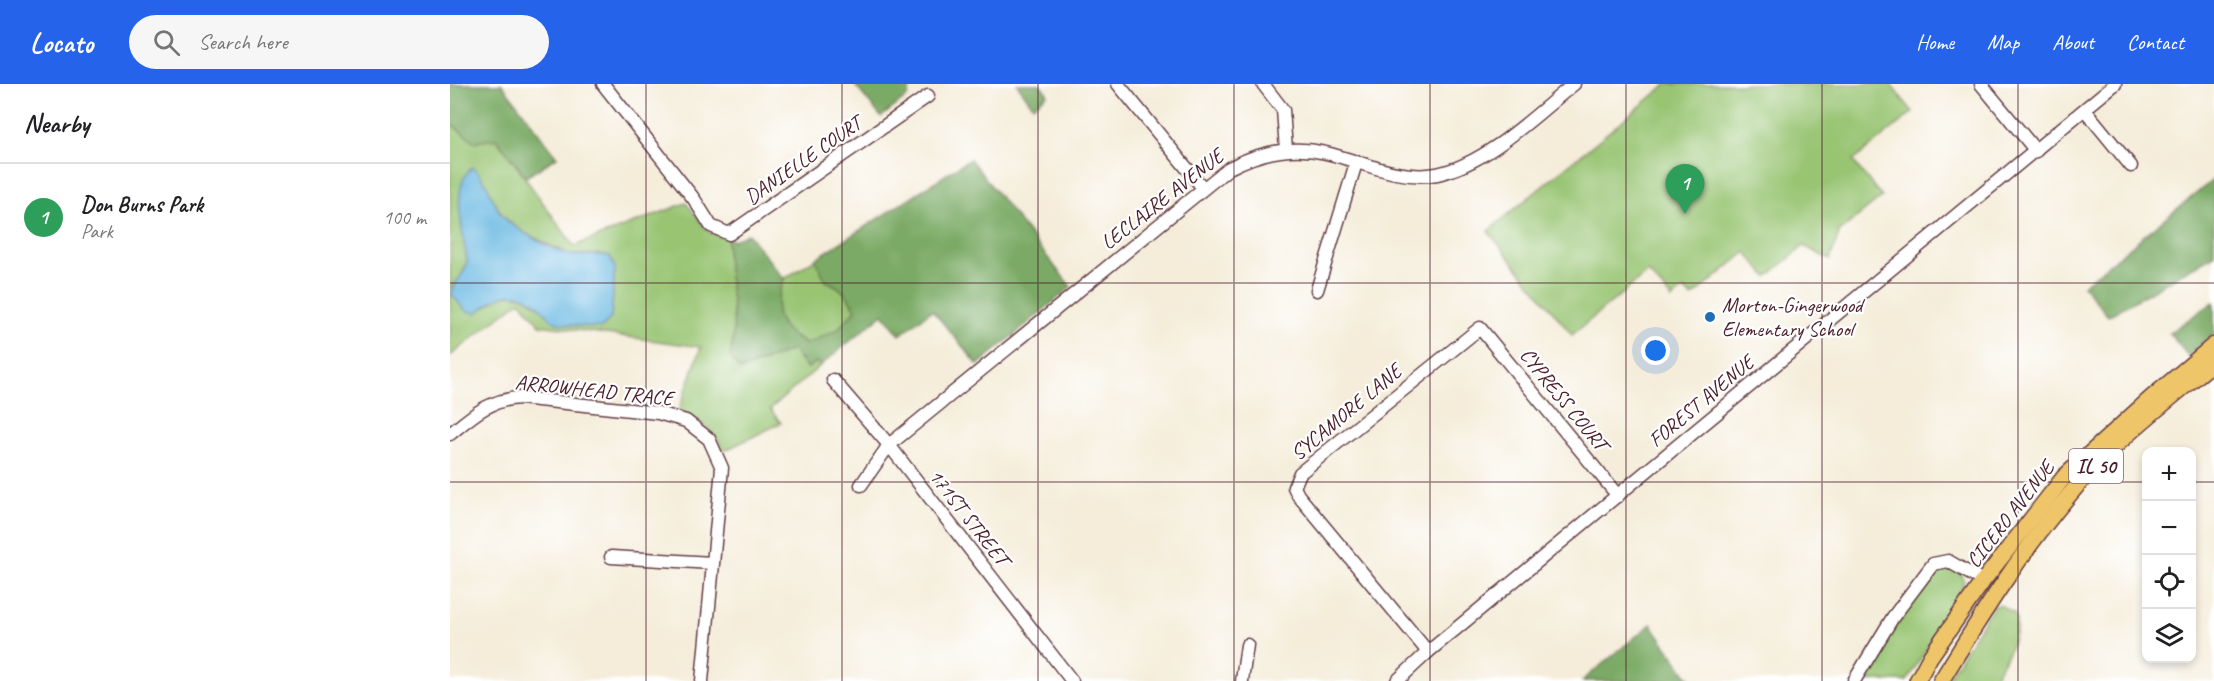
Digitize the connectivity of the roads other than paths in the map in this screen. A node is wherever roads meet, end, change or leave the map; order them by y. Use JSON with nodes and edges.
{"nodes":[{"id":1,"x":603,"y":84,"type":"edge"},
{"id":2,"x":1118,"y":84,"type":"edge"},
{"id":3,"x":1263,"y":84,"type":"edge"},
{"id":4,"x":1574,"y":84,"type":"edge"},
{"id":5,"x":1981,"y":84,"type":"edge"},
{"id":6,"x":2115,"y":84,"type":"edge"},
{"id":7,"x":928,"y":96,"type":"dead end"},
{"id":8,"x":2085,"y":110,"type":"junction"},
{"id":9,"x":1286,"y":149,"type":"junction"},
{"id":10,"x":2036,"y":151,"type":"junction"},
{"id":11,"x":1356,"y":163,"type":"junction"},
{"id":12,"x":2131,"y":166,"type":"dead end"},
{"id":13,"x":1203,"y":188,"type":"junction"},
{"id":14,"x":1317,"y":290,"type":"dead end"},
{"id":15,"x":1480,"y":328,"type":"joint"},
{"id":16,"x":2214,"y":345,"type":"edge"},
{"id":17,"x":2214,"y":362,"type":"edge"},
{"id":18,"x":832,"y":380,"type":"dead end"},
{"id":19,"x":450,"y":434,"type":"edge"},
{"id":20,"x":889,"y":445,"type":"junction"},
{"id":21,"x":861,"y":485,"type":"dead end"},
{"id":22,"x":1618,"y":495,"type":"junction"},
{"id":23,"x":611,"y":557,"type":"dead end"},
{"id":24,"x":712,"y":563,"type":"junction"},
{"id":25,"x":1983,"y":580,"type":"junction"},
{"id":26,"x":1998,"y":589,"type":"junction"},
{"id":27,"x":1247,"y":645,"type":"dead end"},
{"id":28,"x":1428,"y":652,"type":"junction"},
{"id":29,"x":702,"y":681,"type":"edge"},
{"id":30,"x":1072,"y":681,"type":"edge"},
{"id":31,"x":1242,"y":681,"type":"edge"},
{"id":32,"x":1397,"y":681,"type":"edge"},
{"id":33,"x":1854,"y":681,"type":"edge"},
{"id":34,"x":1917,"y":681,"type":"edge"},
{"id":35,"x":1941,"y":681,"type":"edge"}],
"edges":[{"from":1,"to":7,"type":"street","name":"DANIELLE COURT"},
{"from":2,"to":13,"type":"street"},
{"from":3,"to":9,"type":"street"},
{"from":4,"to":11,"type":"street","name":"LECLAIRE AVENUE"},
{"from":5,"to":10,"type":"street"},
{"from":6,"to":8,"type":"street","name":"FOREST AVENUE"},
{"from":8,"to":10,"type":"street","name":"FOREST AVENUE"},
{"from":8,"to":12,"type":"street"},
{"from":9,"to":11,"type":"street","name":"LECLAIRE AVENUE"},
{"from":9,"to":13,"type":"street","name":"LECLAIRE AVENUE"},
{"from":10,"to":22,"type":"street","name":"FOREST AVENUE"},
{"from":11,"to":14,"type":"street"},
{"from":13,"to":20,"type":"street","name":"LECLAIRE AVENUE"},
{"from":15,"to":22,"type":"street","name":"CYPRESS COURT"},
{"from":15,"to":28,"type":"street","name":"SYCAMORE LANE"},
{"from":16,"to":25,"type":"main road","name":"CICERO AVENUE","number":"IL 50"},
{"from":17,"to":26,"type":"main road","name":"CICERO AVENUE","number":"IL 50"},
{"from":18,"to":20,"type":"street","name":"171ST STREET"},
{"from":19,"to":24,"type":"street","name":"ARROWHEAD TRACE"},
{"from":20,"to":21,"type":"street","name":"LECLAIRE AVENUE"},
{"from":20,"to":30,"type":"street","name":"171ST STREET"},
{"from":22,"to":28,"type":"street","name":"FOREST AVENUE"},
{"from":23,"to":24,"type":"street"},
{"from":24,"to":29,"type":"street","name":"ARROWHEAD TRACE"},
{"from":25,"to":26,"type":"main road"},
{"from":25,"to":33,"type":"street"},
{"from":25,"to":34,"type":"main road","name":"CICERO AVENUE","number":"IL 50"},
{"from":26,"to":35,"type":"main road","name":"CICERO AVENUE","number":"IL 50"},
{"from":27,"to":31,"type":"street"},
{"from":28,"to":32,"type":"street","name":"FOREST AVENUE"}]}
